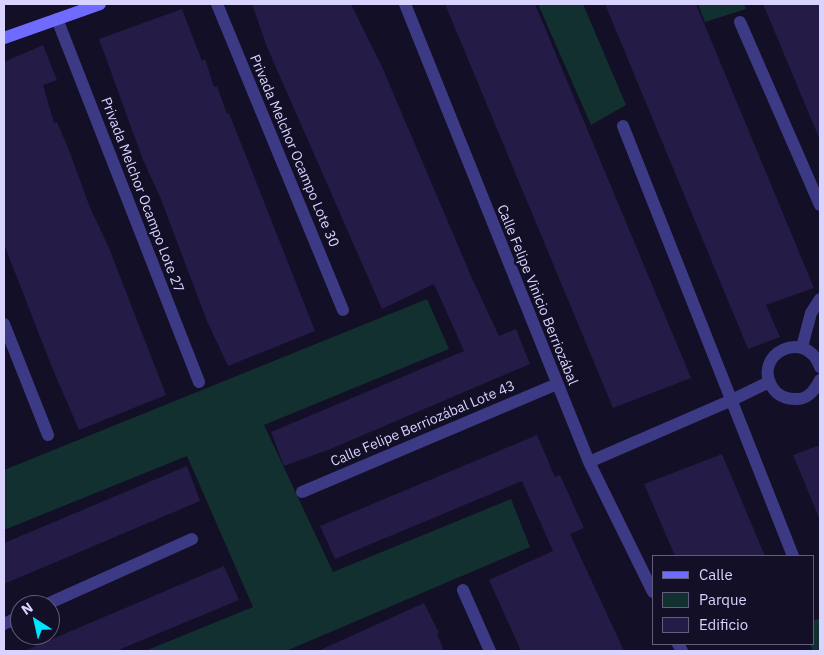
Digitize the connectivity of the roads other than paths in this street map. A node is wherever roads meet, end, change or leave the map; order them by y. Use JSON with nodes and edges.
{"nodes":[{"id":1,"x":100,"y":4,"type":"edge"},
{"id":2,"x":217,"y":4,"type":"edge"},
{"id":3,"x":405,"y":4,"type":"edge"},
{"id":4,"x":57,"y":19,"type":"junction"},
{"id":5,"x":740,"y":22,"type":"dead end"},
{"id":6,"x":4,"y":38,"type":"edge"},
{"id":7,"x":622,"y":126,"type":"dead end"},
{"id":8,"x":820,"y":205,"type":"edge"},
{"id":9,"x":820,"y":299,"type":"edge"},
{"id":10,"x":343,"y":310,"type":"dead end"},
{"id":11,"x":4,"y":324,"type":"edge"},
{"id":12,"x":802,"y":347,"type":"junction"},
{"id":13,"x":820,"y":367,"type":"edge"},
{"id":14,"x":820,"y":380,"type":"edge"},
{"id":15,"x":199,"y":382,"type":"dead end"},
{"id":16,"x":769,"y":382,"type":"junction"},
{"id":17,"x":557,"y":384,"type":"junction"},
{"id":18,"x":815,"y":398,"type":"edge"},
{"id":19,"x":732,"y":400,"type":"junction"},
{"id":20,"x":48,"y":435,"type":"dead end"},
{"id":21,"x":589,"y":462,"type":"junction"},
{"id":22,"x":302,"y":492,"type":"dead end"},
{"id":23,"x":192,"y":539,"type":"dead end"},
{"id":24,"x":793,"y":555,"type":"edge"},
{"id":25,"x":463,"y":590,"type":"dead end"},
{"id":26,"x":652,"y":590,"type":"edge"},
{"id":27,"x":60,"y":598,"type":"edge"},
{"id":28,"x":490,"y":651,"type":"edge"}],
"edges":[{"from":1,"to":4,"type":"street"},
{"from":2,"to":10,"type":"street","name":"Privada Melchor Ocampo Lote 30"},
{"from":3,"to":17,"type":"street","name":"Calle Felipe Vinicio Berriozábal"},
{"from":4,"to":6,"type":"street"},
{"from":4,"to":15,"type":"street","name":"Privada Melchor Ocampo Lote 27"},
{"from":5,"to":8,"type":"street"},
{"from":7,"to":19,"type":"street"},
{"from":9,"to":12,"type":"street"},
{"from":11,"to":20,"type":"street"},
{"from":12,"to":13,"type":"street"},
{"from":12,"to":16,"type":"street"},
{"from":14,"to":18,"type":"street"},
{"from":16,"to":18,"type":"street"},
{"from":16,"to":19,"type":"street"},
{"from":17,"to":21,"type":"street","name":"Calle Felipe Vinicio Berriozábal"},
{"from":17,"to":22,"type":"street","name":"Calle Felipe Berriozábal Lote 43"},
{"from":19,"to":21,"type":"street"},
{"from":19,"to":24,"type":"street"},
{"from":21,"to":26,"type":"street","name":"Calle Felipe Vinicio Berriozábal"},
{"from":23,"to":27,"type":"street"},
{"from":25,"to":28,"type":"street"}]}
